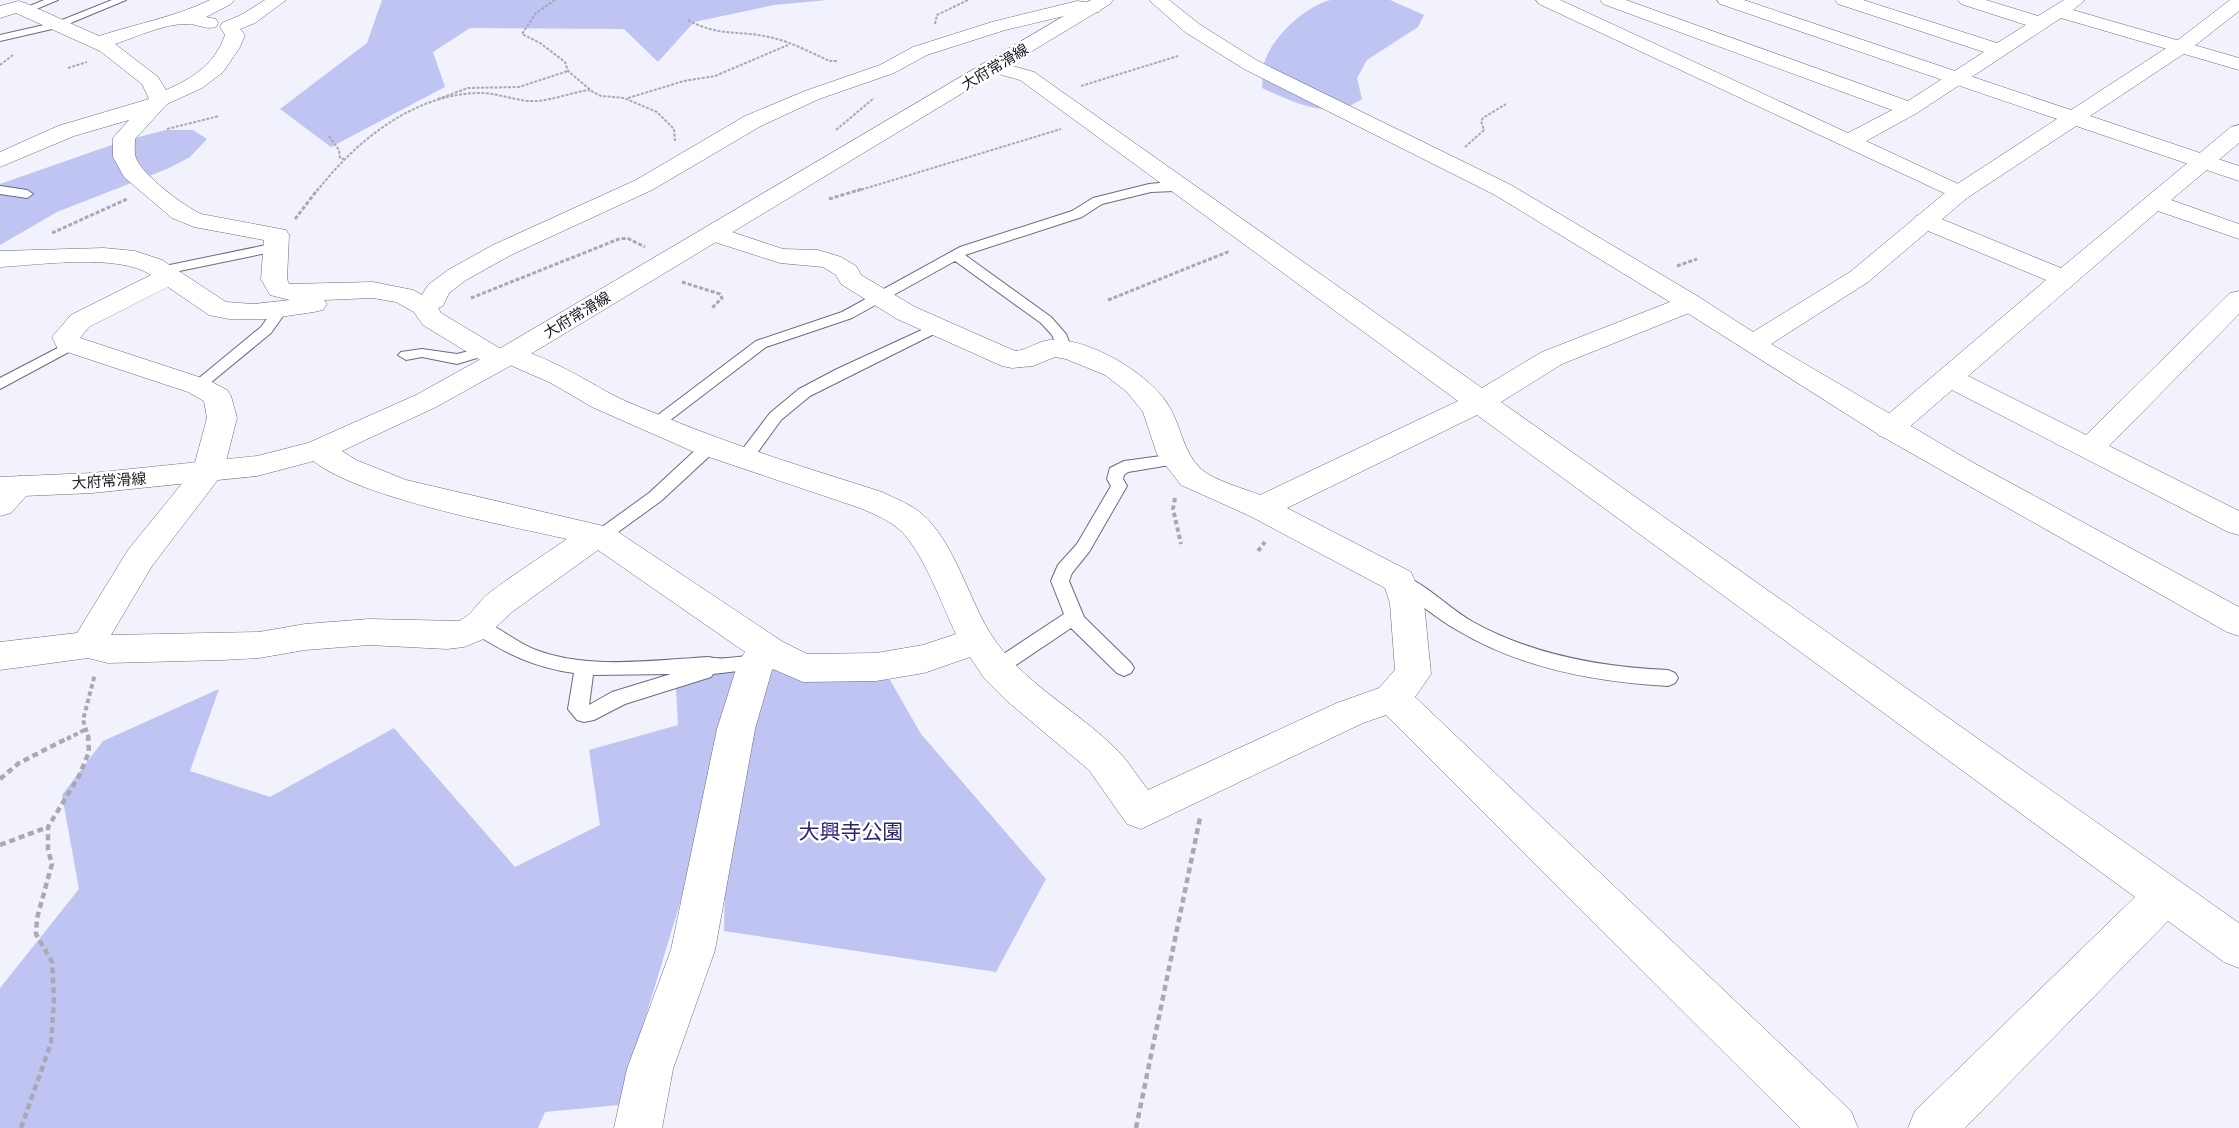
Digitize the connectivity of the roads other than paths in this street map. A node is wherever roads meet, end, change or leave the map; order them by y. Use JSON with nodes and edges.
{"nodes":[{"id":1,"x":52,"y":0,"type":"edge"},
{"id":2,"x":121,"y":0,"type":"edge"},
{"id":3,"x":225,"y":0,"type":"edge"},
{"id":4,"x":277,"y":0,"type":"edge"},
{"id":5,"x":1158,"y":0,"type":"edge"},
{"id":6,"x":1545,"y":0,"type":"edge"},
{"id":7,"x":1609,"y":0,"type":"edge"},
{"id":8,"x":1726,"y":0,"type":"edge"},
{"id":9,"x":1844,"y":0,"type":"edge"},
{"id":10,"x":1967,"y":0,"type":"edge"},
{"id":11,"x":2076,"y":0,"type":"edge"},
{"id":12,"x":2239,"y":2,"type":"edge"},
{"id":13,"x":1098,"y":4,"type":"edge"},
{"id":14,"x":17,"y":7,"type":"edge"},
{"id":15,"x":2059,"y":12,"type":"junction"},
{"id":16,"x":188,"y":18,"type":"junction"},
{"id":17,"x":2040,"y":23,"type":"junction"},
{"id":18,"x":56,"y":24,"type":"junction"},
{"id":19,"x":229,"y":27,"type":"junction"},
{"id":20,"x":0,"y":38,"type":"edge"},
{"id":21,"x":97,"y":43,"type":"junction"},
{"id":22,"x":2181,"y":47,"type":"junction"},
{"id":23,"x":1998,"y":50,"type":"junction"},
{"id":24,"x":2239,"y":64,"type":"edge"},
{"id":25,"x":995,"y":67,"type":"junction"},
{"id":26,"x":1956,"y":79,"type":"junction"},
{"id":27,"x":158,"y":103,"type":"junction"},
{"id":28,"x":1910,"y":109,"type":"junction"},
{"id":29,"x":2073,"y":116,"type":"junction"},
{"id":30,"x":2239,"y":132,"type":"edge"},
{"id":31,"x":1850,"y":141,"type":"junction"},
{"id":32,"x":0,"y":160,"type":"edge"},
{"id":33,"x":2203,"y":162,"type":"junction"},
{"id":34,"x":2239,"y":174,"type":"edge"},
{"id":35,"x":1180,"y":185,"type":"junction"},
{"id":36,"x":0,"y":190,"type":"edge"},
{"id":37,"x":1959,"y":193,"type":"junction"},
{"id":38,"x":27,"y":194,"type":"dead end"},
{"id":39,"x":2154,"y":202,"type":"junction"},
{"id":40,"x":1926,"y":221,"type":"junction"},
{"id":41,"x":2239,"y":232,"type":"edge"},
{"id":42,"x":714,"y":234,"type":"junction"},
{"id":43,"x":276,"y":241,"type":"junction"},
{"id":44,"x":956,"y":255,"type":"junction"},
{"id":45,"x":7,"y":259,"type":"edge"},
{"id":46,"x":164,"y":274,"type":"junction"},
{"id":47,"x":2064,"y":278,"type":"junction"},
{"id":48,"x":346,"y":292,"type":"junction"},
{"id":49,"x":878,"y":296,"type":"junction"},
{"id":50,"x":2239,"y":299,"type":"edge"},
{"id":51,"x":1690,"y":303,"type":"junction"},
{"id":52,"x":281,"y":309,"type":"junction"},
{"id":53,"x":426,"y":309,"type":"junction"},
{"id":54,"x":939,"y":326,"type":"junction"},
{"id":55,"x":73,"y":344,"type":"junction"},
{"id":56,"x":1753,"y":344,"type":"junction"},
{"id":57,"x":1065,"y":350,"type":"junction"},
{"id":58,"x":406,"y":355,"type":"dead end"},
{"id":59,"x":498,"y":355,"type":"junction"},
{"id":60,"x":1948,"y":377,"type":"junction"},
{"id":61,"x":0,"y":384,"type":"edge"},
{"id":62,"x":198,"y":386,"type":"junction"},
{"id":63,"x":1480,"y":402,"type":"junction"},
{"id":64,"x":654,"y":424,"type":"junction"},
{"id":65,"x":1889,"y":429,"type":"junction"},
{"id":66,"x":709,"y":447,"type":"junction"},
{"id":67,"x":2090,"y":449,"type":"junction"},
{"id":68,"x":318,"y":450,"type":"junction"},
{"id":69,"x":744,"y":459,"type":"junction"},
{"id":70,"x":1184,"y":469,"type":"junction"},
{"id":71,"x":208,"y":473,"type":"junction"},
{"id":72,"x":7,"y":493,"type":"edge"},
{"id":73,"x":1261,"y":508,"type":"junction"},
{"id":74,"x":2239,"y":524,"type":"edge"},
{"id":75,"x":599,"y":535,"type":"junction"},
{"id":76,"x":1399,"y":581,"type":"junction"},
{"id":77,"x":1074,"y":616,"type":"junction"},
{"id":78,"x":2239,"y":623,"type":"edge"},
{"id":79,"x":479,"y":627,"type":"junction"},
{"id":80,"x":98,"y":647,"type":"junction"},
{"id":81,"x":987,"y":654,"type":"junction"},
{"id":82,"x":0,"y":656,"type":"edge"},
{"id":83,"x":748,"y":661,"type":"junction"},
{"id":84,"x":586,"y":668,"type":"junction"},
{"id":85,"x":1124,"y":668,"type":"dead end"},
{"id":86,"x":1668,"y":678,"type":"dead end"},
{"id":87,"x":1392,"y":698,"type":"junction"},
{"id":88,"x":2166,"y":895,"type":"junction"},
{"id":89,"x":2239,"y":948,"type":"edge"},
{"id":90,"x":638,"y":1128,"type":"edge"},
{"id":91,"x":1834,"y":1128,"type":"edge"},
{"id":92,"x":1932,"y":1128,"type":"edge"}],
"edges":[{"from":1,"to":14,"type":"lane"},
{"from":2,"to":18,"type":"lane"},
{"from":3,"to":16,"type":"street"},
{"from":4,"to":19,"type":"street"},
{"from":5,"to":51,"type":"street"},
{"from":6,"to":31,"type":"street"},
{"from":7,"to":28,"type":"street"},
{"from":8,"to":26,"type":"street"},
{"from":9,"to":23,"type":"street"},
{"from":10,"to":17,"type":"street"},
{"from":11,"to":15,"type":"street"},
{"from":12,"to":22,"type":"street"},
{"from":13,"to":25,"type":"street","name":"大府常滑線"},
{"from":13,"to":53,"type":"street"},
{"from":14,"to":18,"type":"street"},
{"from":15,"to":17,"type":"street"},
{"from":15,"to":22,"type":"street"},
{"from":16,"to":19,"type":"street"},
{"from":16,"to":21,"type":"street"},
{"from":17,"to":23,"type":"street"},
{"from":18,"to":20,"type":"lane"},
{"from":18,"to":21,"type":"street"},
{"from":19,"to":27,"type":"street"},
{"from":21,"to":27,"type":"street"},
{"from":22,"to":24,"type":"street"},
{"from":22,"to":29,"type":"street"},
{"from":23,"to":26,"type":"street"},
{"from":25,"to":35,"type":"street"},
{"from":25,"to":42,"type":"street","name":"大府常滑線"},
{"from":26,"to":28,"type":"street"},
{"from":26,"to":29,"type":"street"},
{"from":27,"to":32,"type":"street"},
{"from":27,"to":43,"type":"street"},
{"from":28,"to":31,"type":"street"},
{"from":29,"to":33,"type":"street"},
{"from":29,"to":37,"type":"street"},
{"from":30,"to":33,"type":"street"},
{"from":31,"to":37,"type":"street"},
{"from":33,"to":34,"type":"street"},
{"from":33,"to":39,"type":"street"},
{"from":35,"to":44,"type":"lane"},
{"from":35,"to":63,"type":"street"},
{"from":36,"to":38,"type":"lane"},
{"from":37,"to":40,"type":"street"},
{"from":39,"to":41,"type":"street"},
{"from":39,"to":47,"type":"street"},
{"from":40,"to":47,"type":"street"},
{"from":40,"to":56,"type":"street"},
{"from":42,"to":49,"type":"street"},
{"from":42,"to":59,"type":"street","name":"大府常滑線"},
{"from":43,"to":46,"type":"lane"},
{"from":43,"to":48,"type":"street"},
{"from":44,"to":49,"type":"lane"},
{"from":44,"to":57,"type":"lane"},
{"from":45,"to":46,"type":"street"},
{"from":46,"to":52,"type":"street"},
{"from":46,"to":55,"type":"street"},
{"from":47,"to":60,"type":"street"},
{"from":48,"to":52,"type":"street"},
{"from":48,"to":53,"type":"street"},
{"from":49,"to":54,"type":"street"},
{"from":49,"to":64,"type":"lane"},
{"from":50,"to":67,"type":"street"},
{"from":51,"to":56,"type":"street"},
{"from":51,"to":63,"type":"street"},
{"from":52,"to":62,"type":"lane"},
{"from":53,"to":59,"type":"street"},
{"from":54,"to":57,"type":"street"},
{"from":54,"to":69,"type":"lane"},
{"from":55,"to":61,"type":"lane"},
{"from":55,"to":62,"type":"street"},
{"from":56,"to":65,"type":"street"},
{"from":57,"to":70,"type":"street"},
{"from":58,"to":59,"type":"lane"},
{"from":59,"to":64,"type":"street"},
{"from":59,"to":68,"type":"street","name":"大府常滑線"},
{"from":60,"to":65,"type":"street"},
{"from":60,"to":67,"type":"street"},
{"from":62,"to":71,"type":"street"},
{"from":63,"to":73,"type":"street"},
{"from":63,"to":88,"type":"street"},
{"from":64,"to":66,"type":"street"},
{"from":65,"to":78,"type":"street"},
{"from":66,"to":69,"type":"street"},
{"from":66,"to":75,"type":"lane"},
{"from":67,"to":74,"type":"street"},
{"from":68,"to":71,"type":"street","name":"大府常滑線"},
{"from":68,"to":75,"type":"street"},
{"from":69,"to":81,"type":"street"},
{"from":70,"to":73,"type":"street"},
{"from":70,"to":77,"type":"lane"},
{"from":71,"to":72,"type":"street","name":"大府常滑線"},
{"from":71,"to":80,"type":"street"},
{"from":73,"to":76,"type":"street"},
{"from":75,"to":79,"type":"street"},
{"from":75,"to":83,"type":"street"},
{"from":76,"to":86,"type":"lane"},
{"from":76,"to":87,"type":"street"},
{"from":77,"to":81,"type":"lane"},
{"from":77,"to":85,"type":"lane"},
{"from":79,"to":80,"type":"street"},
{"from":79,"to":84,"type":"lane"},
{"from":80,"to":82,"type":"street"},
{"from":81,"to":83,"type":"street"},
{"from":81,"to":87,"type":"street"},
{"from":83,"to":84,"type":"lane"},
{"from":83,"to":84,"type":"lane"},
{"from":83,"to":90,"type":"street"},
{"from":87,"to":91,"type":"street"},
{"from":88,"to":89,"type":"street"},
{"from":88,"to":92,"type":"street"}]}
